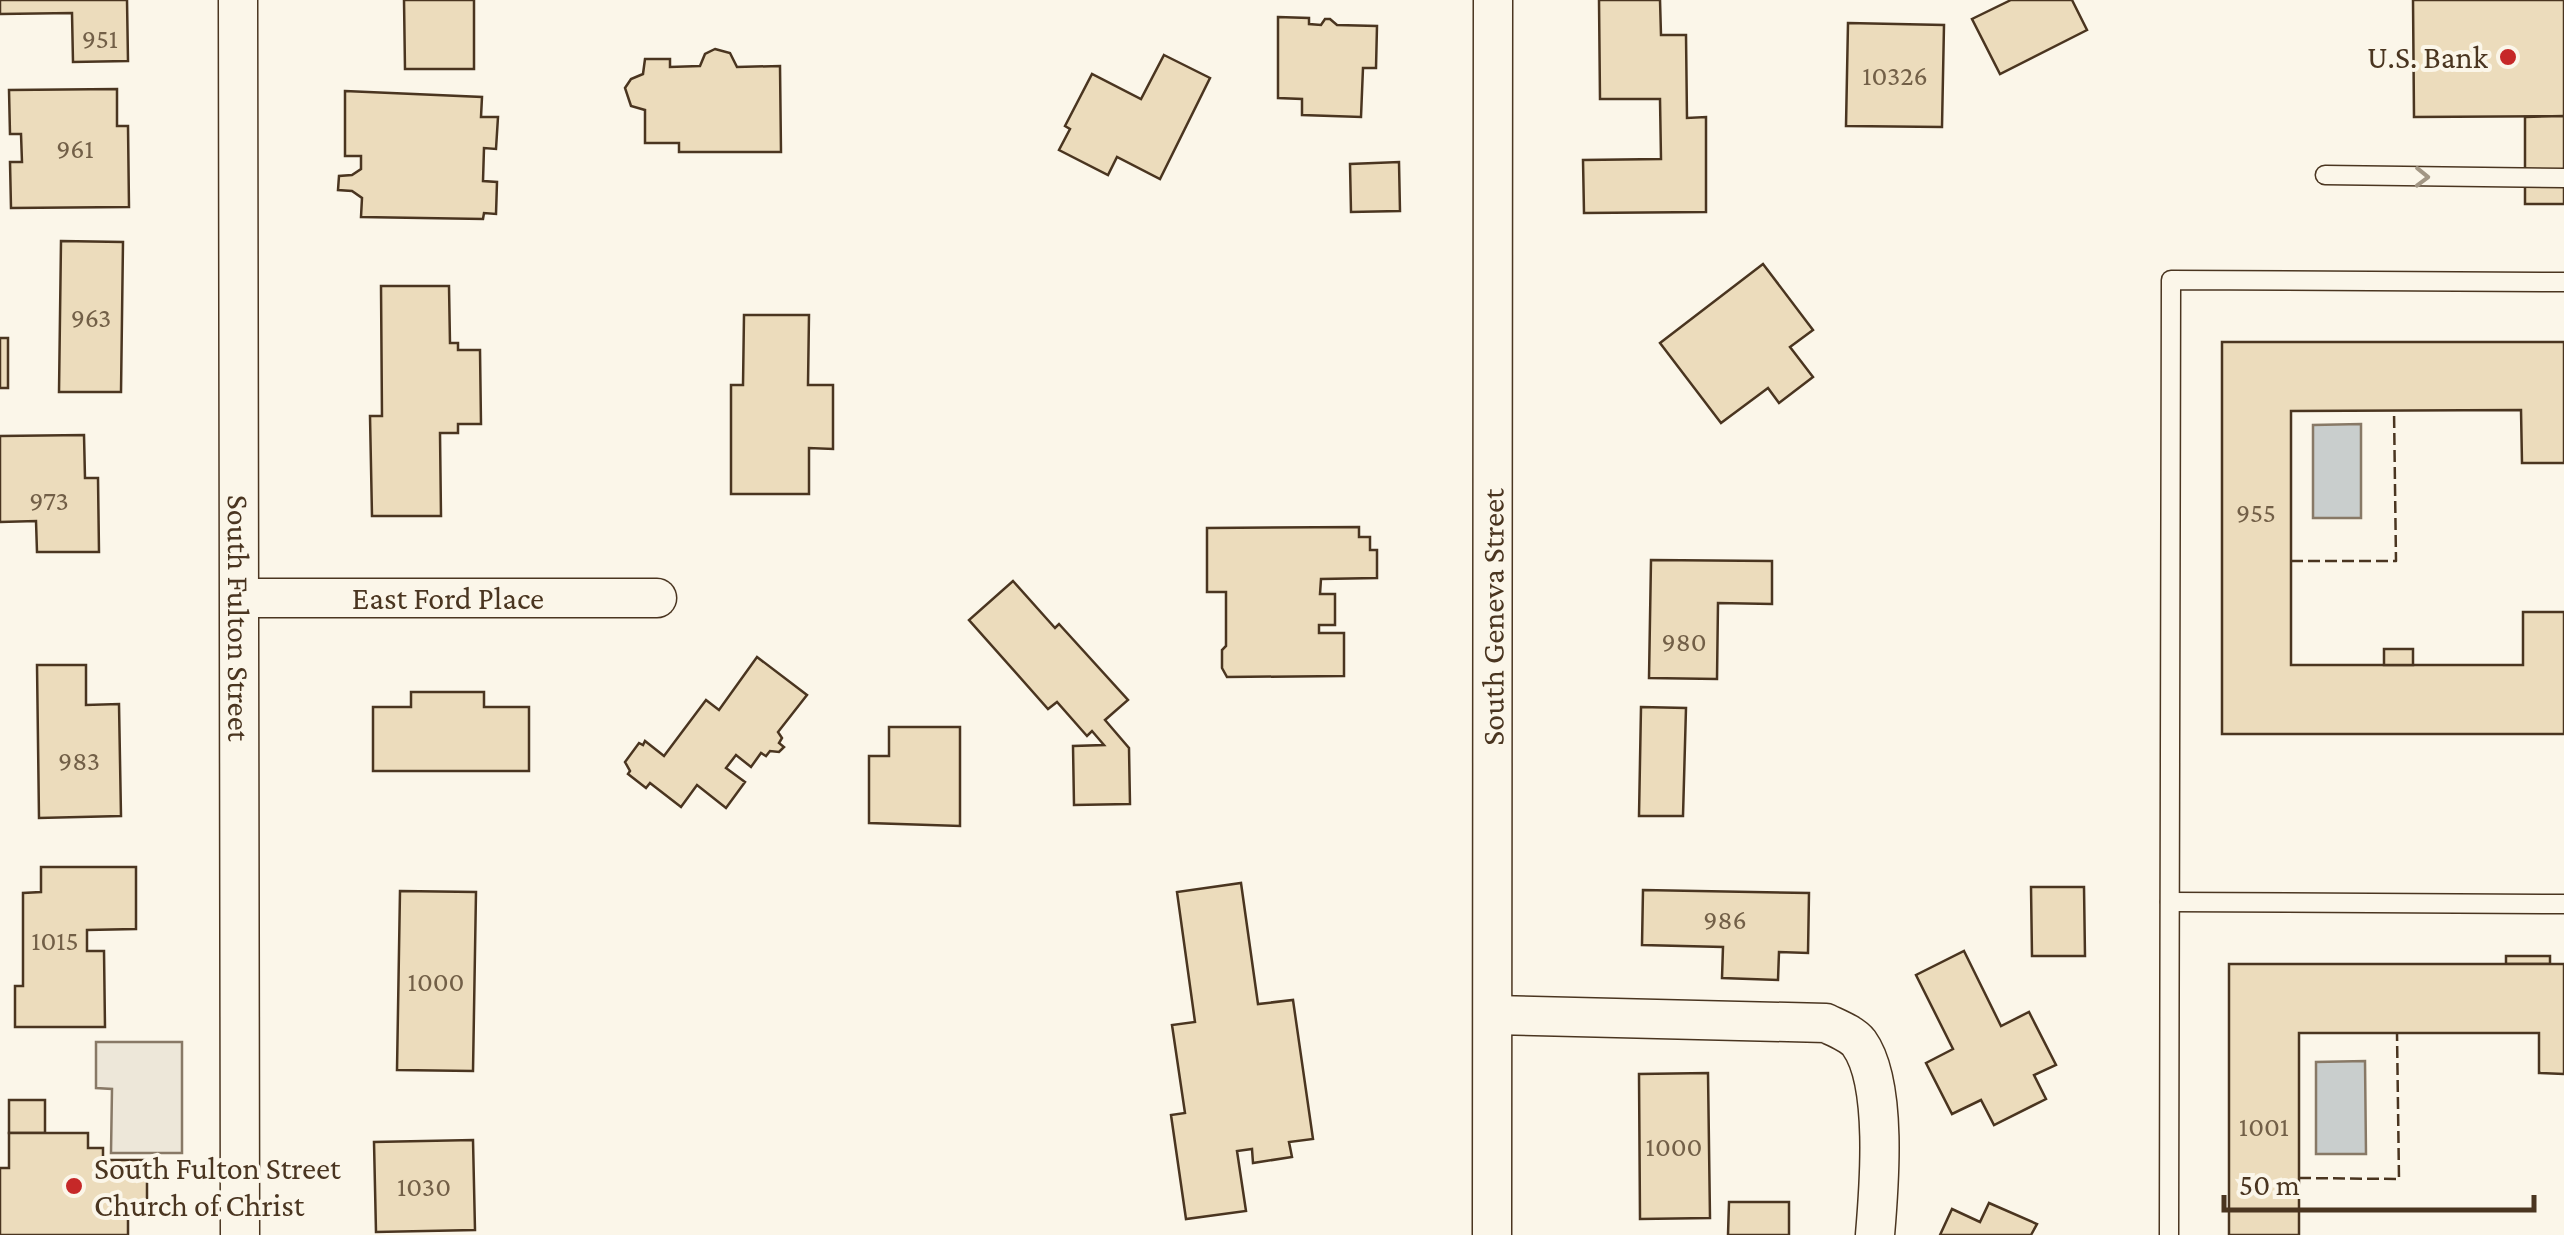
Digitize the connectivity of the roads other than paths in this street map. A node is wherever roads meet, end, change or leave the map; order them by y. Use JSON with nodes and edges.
{"nodes":[{"id":1,"x":238,"y":0,"type":"edge"},
{"id":2,"x":1494,"y":0,"type":"edge"},
{"id":3,"x":2324,"y":175,"type":"dead end"},
{"id":4,"x":2564,"y":178,"type":"edge"},
{"id":5,"x":2564,"y":282,"type":"edge"},
{"id":6,"x":240,"y":598,"type":"junction"},
{"id":7,"x":657,"y":598,"type":"dead end"},
{"id":8,"x":2170,"y":902,"type":"junction"},
{"id":9,"x":2564,"y":904,"type":"edge"},
{"id":10,"x":1493,"y":1015,"type":"junction"},
{"id":11,"x":240,"y":1235,"type":"edge"},
{"id":12,"x":1492,"y":1235,"type":"edge"},
{"id":13,"x":1875,"y":1235,"type":"edge"},
{"id":14,"x":2169,"y":1235,"type":"edge"}],
"edges":[{"from":1,"to":6,"type":"street","name":"South Fulton Street"},
{"from":2,"to":10,"type":"street","name":"South Geneva Street"},
{"from":3,"to":4,"type":"lane","one_way":true},
{"from":5,"to":8,"type":"lane"},
{"from":6,"to":7,"type":"street","name":"East Ford Place"},
{"from":6,"to":11,"type":"street","name":"South Fulton Street"},
{"from":8,"to":9,"type":"lane"},
{"from":8,"to":14,"type":"lane"},
{"from":10,"to":12,"type":"street","name":"South Geneva Street"},
{"from":10,"to":13,"type":"street"}]}
